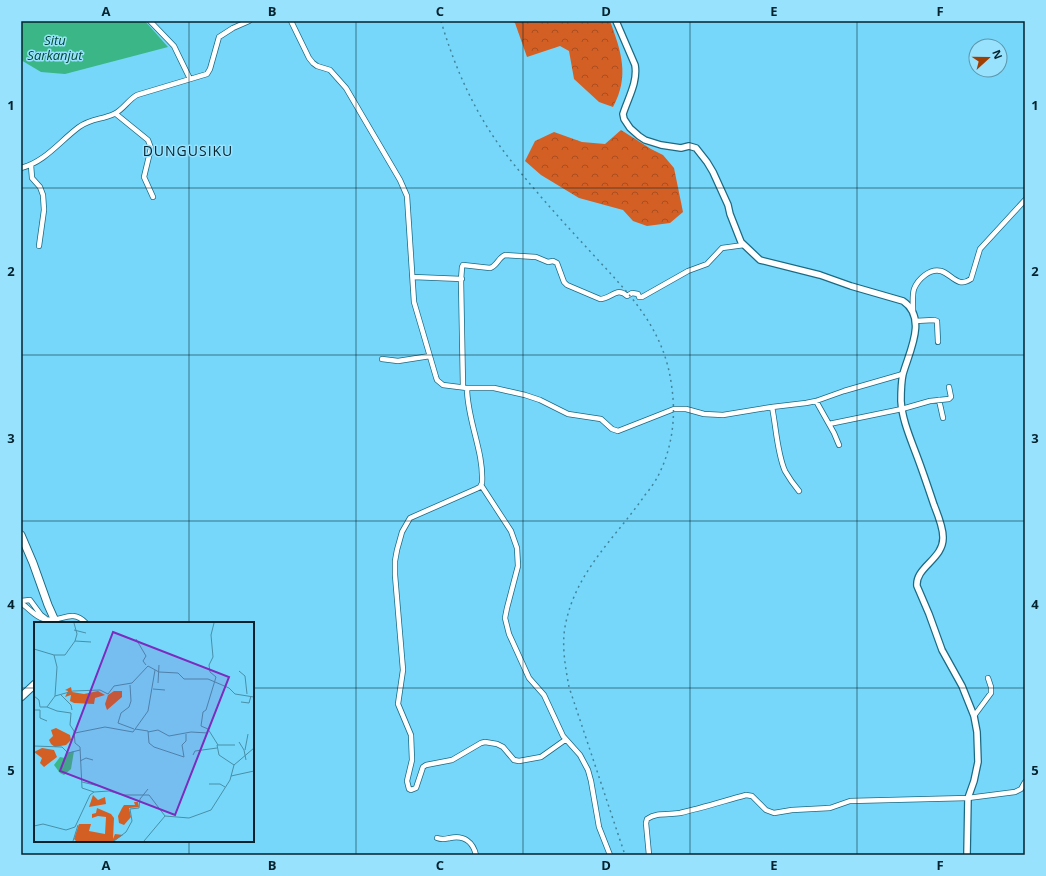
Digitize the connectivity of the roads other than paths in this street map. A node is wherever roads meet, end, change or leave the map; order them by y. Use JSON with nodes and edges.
{"nodes":[{"id":1,"x":150,"y":21,"type":"edge"},
{"id":2,"x":249,"y":21,"type":"edge"},
{"id":3,"x":291,"y":21,"type":"edge"},
{"id":4,"x":616,"y":21,"type":"edge"},
{"id":5,"x":190,"y":79,"type":"junction"},
{"id":6,"x":116,"y":114,"type":"junction"},
{"id":7,"x":31,"y":165,"type":"junction"},
{"id":8,"x":21,"y":168,"type":"edge"},
{"id":9,"x":153,"y":197,"type":"dead end"},
{"id":10,"x":1025,"y":200,"type":"edge"},
{"id":11,"x":744,"y":245,"type":"junction"},
{"id":12,"x":39,"y":246,"type":"dead end"},
{"id":13,"x":413,"y":277,"type":"junction"},
{"id":14,"x":462,"y":279,"type":"junction"},
{"id":15,"x":913,"y":311,"type":"junction"},
{"id":16,"x":915,"y":321,"type":"junction"},
{"id":17,"x":938,"y":342,"type":"dead end"},
{"id":18,"x":430,"y":356,"type":"junction"},
{"id":19,"x":382,"y":359,"type":"dead end"},
{"id":20,"x":903,"y":374,"type":"junction"},
{"id":21,"x":949,"y":387,"type":"dead end"},
{"id":22,"x":465,"y":388,"type":"junction"},
{"id":23,"x":939,"y":400,"type":"junction"},
{"id":24,"x":816,"y":401,"type":"junction"},
{"id":25,"x":772,"y":407,"type":"junction"},
{"id":26,"x":902,"y":409,"type":"junction"},
{"id":27,"x":943,"y":418,"type":"dead end"},
{"id":28,"x":829,"y":424,"type":"junction"},
{"id":29,"x":839,"y":445,"type":"dead end"},
{"id":30,"x":481,"y":485,"type":"junction"},
{"id":31,"x":799,"y":491,"type":"dead end"},
{"id":32,"x":21,"y":535,"type":"edge"},
{"id":33,"x":21,"y":602,"type":"edge"},
{"id":34,"x":53,"y":621,"type":"edge"},
{"id":35,"x":85,"y":622,"type":"edge"},
{"id":36,"x":988,"y":678,"type":"dead end"},
{"id":37,"x":34,"y":685,"type":"edge"},
{"id":38,"x":21,"y":697,"type":"edge"},
{"id":39,"x":974,"y":716,"type":"junction"},
{"id":40,"x":565,"y":740,"type":"junction"},
{"id":41,"x":1025,"y":782,"type":"edge"},
{"id":42,"x":968,"y":798,"type":"junction"},
{"id":43,"x":437,"y":838,"type":"dead end"},
{"id":44,"x":476,"y":855,"type":"edge"},
{"id":45,"x":610,"y":855,"type":"edge"},
{"id":46,"x":649,"y":855,"type":"edge"},
{"id":47,"x":967,"y":855,"type":"edge"}],
"edges":[{"from":1,"to":5,"type":"street"},
{"from":2,"to":5,"type":"street"},
{"from":3,"to":13,"type":"street"},
{"from":4,"to":11,"type":"street"},
{"from":5,"to":6,"type":"street"},
{"from":6,"to":7,"type":"street"},
{"from":6,"to":9,"type":"street"},
{"from":7,"to":8,"type":"street"},
{"from":7,"to":12,"type":"street"},
{"from":10,"to":15,"type":"street"},
{"from":11,"to":14,"type":"street"},
{"from":11,"to":15,"type":"street"},
{"from":13,"to":14,"type":"street"},
{"from":13,"to":18,"type":"street"},
{"from":14,"to":22,"type":"street"},
{"from":15,"to":16,"type":"street"},
{"from":16,"to":17,"type":"street"},
{"from":16,"to":20,"type":"street"},
{"from":18,"to":19,"type":"street"},
{"from":18,"to":22,"type":"street"},
{"from":20,"to":24,"type":"street"},
{"from":20,"to":26,"type":"street"},
{"from":21,"to":23,"type":"street"},
{"from":22,"to":25,"type":"street"},
{"from":22,"to":30,"type":"street"},
{"from":23,"to":26,"type":"street"},
{"from":23,"to":27,"type":"street"},
{"from":24,"to":25,"type":"street"},
{"from":24,"to":28,"type":"street"},
{"from":25,"to":31,"type":"street"},
{"from":26,"to":28,"type":"street"},
{"from":26,"to":39,"type":"street"},
{"from":28,"to":29,"type":"street"},
{"from":30,"to":40,"type":"street"},
{"from":30,"to":40,"type":"street"},
{"from":32,"to":34,"type":"main road"},
{"from":33,"to":34,"type":"street"},
{"from":34,"to":35,"type":"street"},
{"from":36,"to":39,"type":"street"},
{"from":37,"to":38,"type":"main road"},
{"from":39,"to":42,"type":"street"},
{"from":40,"to":45,"type":"street"},
{"from":41,"to":42,"type":"street"},
{"from":42,"to":46,"type":"street"},
{"from":42,"to":47,"type":"street"},
{"from":43,"to":44,"type":"street"}]}
